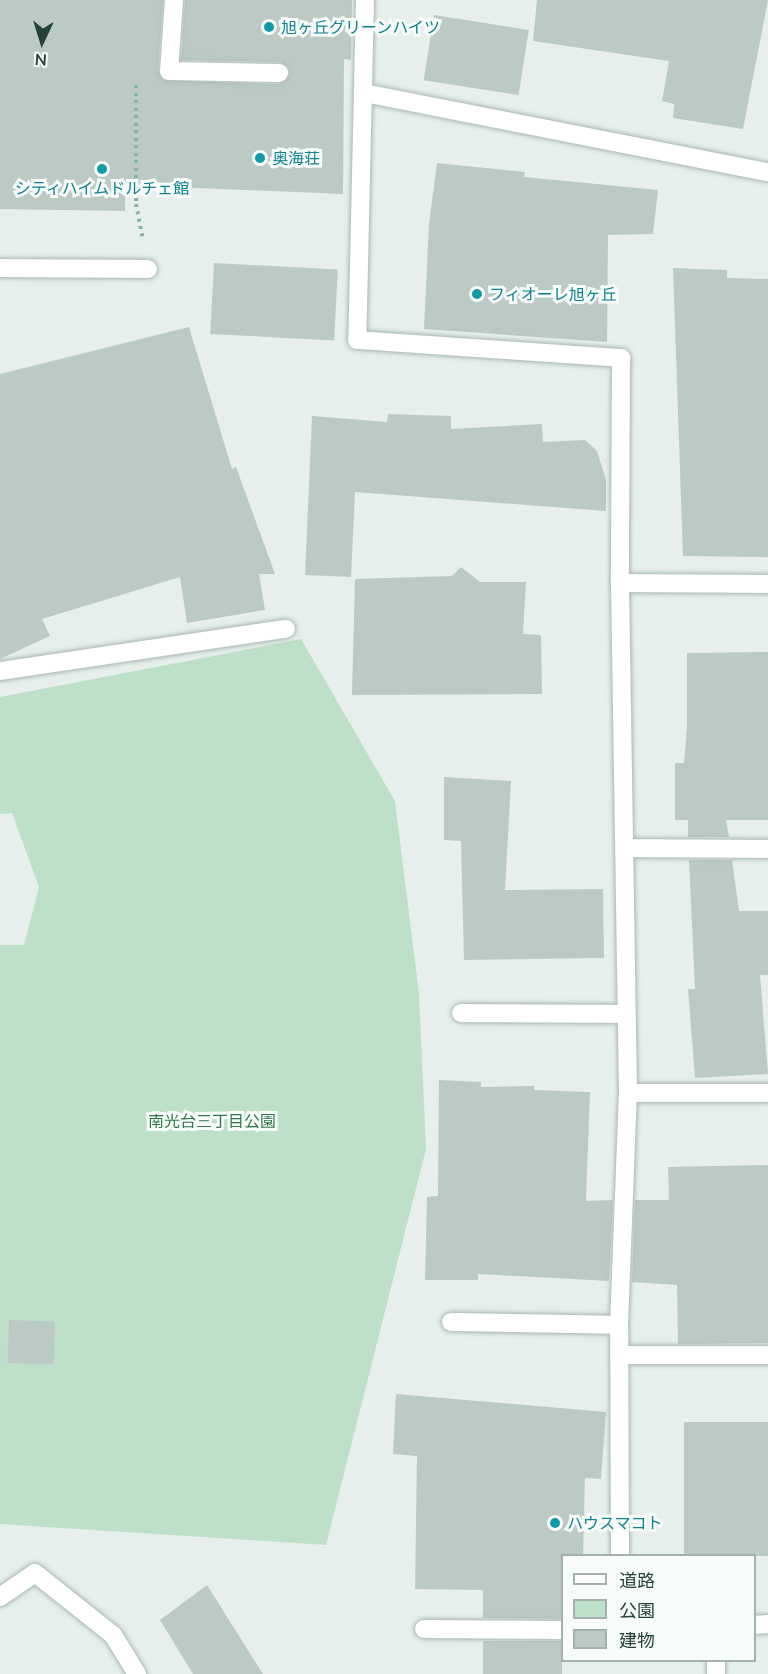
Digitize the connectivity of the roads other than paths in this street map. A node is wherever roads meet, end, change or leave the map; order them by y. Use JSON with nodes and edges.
{"nodes":[{"id":1,"x":174,"y":0,"type":"edge"},
{"id":2,"x":365,"y":0,"type":"edge"},
{"id":3,"x":279,"y":73,"type":"dead end"},
{"id":4,"x":364,"y":93,"type":"junction"},
{"id":5,"x":768,"y":172,"type":"edge"},
{"id":6,"x":0,"y":268,"type":"edge"},
{"id":7,"x":148,"y":268,"type":"road end"},
{"id":8,"x":620,"y":583,"type":"junction"},
{"id":9,"x":768,"y":584,"type":"edge"},
{"id":10,"x":286,"y":629,"type":"dead end"},
{"id":11,"x":0,"y":671,"type":"edge"},
{"id":12,"x":626,"y":848,"type":"junction"},
{"id":13,"x":768,"y":849,"type":"edge"},
{"id":14,"x":461,"y":1013,"type":"dead end"},
{"id":15,"x":626,"y":1014,"type":"junction"},
{"id":16,"x":628,"y":1093,"type":"junction"},
{"id":17,"x":768,"y":1094,"type":"edge"},
{"id":18,"x":451,"y":1322,"type":"dead end"},
{"id":19,"x":619,"y":1325,"type":"junction"},
{"id":20,"x":620,"y":1355,"type":"junction"},
{"id":21,"x":768,"y":1355,"type":"edge"},
{"id":22,"x":620,"y":1554,"type":"edge"},
{"id":23,"x":0,"y":1597,"type":"edge"},
{"id":24,"x":424,"y":1629,"type":"dead end"},
{"id":25,"x":561,"y":1630,"type":"edge"},
{"id":26,"x":136,"y":1674,"type":"edge"}],
"edges":[{"from":1,"to":3,"type":"street"},
{"from":2,"to":4,"type":"street"},
{"from":4,"to":5,"type":"street"},
{"from":4,"to":8,"type":"street"},
{"from":6,"to":7,"type":"street"},
{"from":8,"to":9,"type":"street"},
{"from":8,"to":12,"type":"street"},
{"from":10,"to":11,"type":"street"},
{"from":12,"to":13,"type":"street"},
{"from":12,"to":15,"type":"street"},
{"from":14,"to":15,"type":"street"},
{"from":15,"to":16,"type":"street"},
{"from":16,"to":17,"type":"street"},
{"from":16,"to":19,"type":"street"},
{"from":18,"to":19,"type":"street"},
{"from":19,"to":20,"type":"street"},
{"from":20,"to":21,"type":"street"},
{"from":20,"to":22,"type":"street"},
{"from":23,"to":26,"type":"street"},
{"from":24,"to":25,"type":"street"}]}
